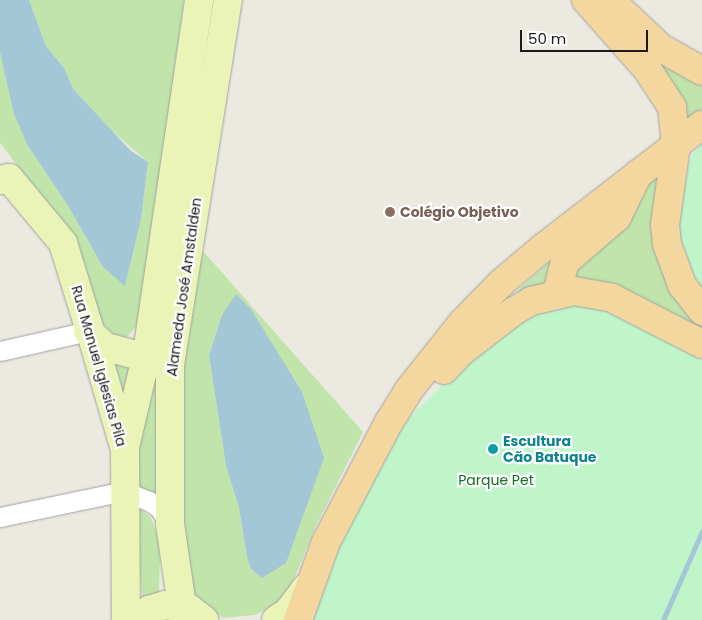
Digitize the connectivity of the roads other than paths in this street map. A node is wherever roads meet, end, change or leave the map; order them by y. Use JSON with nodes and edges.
{"nodes":[{"id":1,"x":199,"y":0,"type":"edge"},
{"id":2,"x":228,"y":0,"type":"edge"},
{"id":3,"x":586,"y":0,"type":"edge"},
{"id":4,"x":615,"y":6,"type":"edge"},
{"id":5,"x":702,"y":50,"type":"edge"},
{"id":6,"x":702,"y":71,"type":"edge"},
{"id":7,"x":702,"y":125,"type":"edge"},
{"id":8,"x":676,"y":145,"type":"junction"},
{"id":9,"x":640,"y":170,"type":"junction"},
{"id":10,"x":3,"y":174,"type":"edge"},
{"id":11,"x":557,"y":292,"type":"junction"},
{"id":12,"x":702,"y":311,"type":"edge"},
{"id":13,"x":88,"y":331,"type":"junction"},
{"id":14,"x":702,"y":344,"type":"edge"},
{"id":15,"x":0,"y":351,"type":"edge"},
{"id":16,"x":147,"y":353,"type":"junction"},
{"id":17,"x":124,"y":450,"type":"junction"},
{"id":18,"x":372,"y":454,"type":"junction"},
{"id":19,"x":124,"y":491,"type":"junction"},
{"id":20,"x":0,"y":517,"type":"edge"},
{"id":21,"x":170,"y":524,"type":"junction"},
{"id":22,"x":307,"y":587,"type":"junction"},
{"id":23,"x":199,"y":616,"type":"edge"},
{"id":24,"x":126,"y":620,"type":"edge"},
{"id":25,"x":138,"y":620,"type":"edge"},
{"id":26,"x":276,"y":620,"type":"edge"},
{"id":27,"x":298,"y":620,"type":"edge"}],
"edges":[{"from":1,"to":16,"type":"street","name":"Alameda José Amstalden"},
{"from":2,"to":21,"type":"street","name":"Alameda José Amstalden"},
{"from":3,"to":8,"type":"main road"},
{"from":4,"to":5,"type":"main road"},
{"from":4,"to":6,"type":"main road"},
{"from":7,"to":8,"type":"main road"},
{"from":8,"to":9,"type":"main road"},
{"from":8,"to":12,"type":"main road"},
{"from":9,"to":11,"type":"main road"},
{"from":9,"to":18,"type":"main road"},
{"from":10,"to":13,"type":"street","name":"Rua Manuel Iglesias Pila"},
{"from":11,"to":14,"type":"main road"},
{"from":11,"to":18,"type":"main road"},
{"from":13,"to":15,"type":"street"},
{"from":13,"to":16,"type":"street"},
{"from":13,"to":17,"type":"street","name":"Rua Manuel Iglesias Pila"},
{"from":16,"to":17,"type":"street","name":"Alameda José Amstalden"},
{"from":17,"to":19,"type":"street","name":"Rua Manuel Iglesias Pila"},
{"from":18,"to":22,"type":"main road"},
{"from":19,"to":20,"type":"street"},
{"from":19,"to":21,"type":"street"},
{"from":19,"to":24,"type":"street","name":"Rua Manuel Iglesias Pila"},
{"from":21,"to":23,"type":"street","name":"Alameda José Amstalden"},
{"from":22,"to":26,"type":"street"},
{"from":22,"to":27,"type":"main road"},
{"from":23,"to":25,"type":"street"}]}
